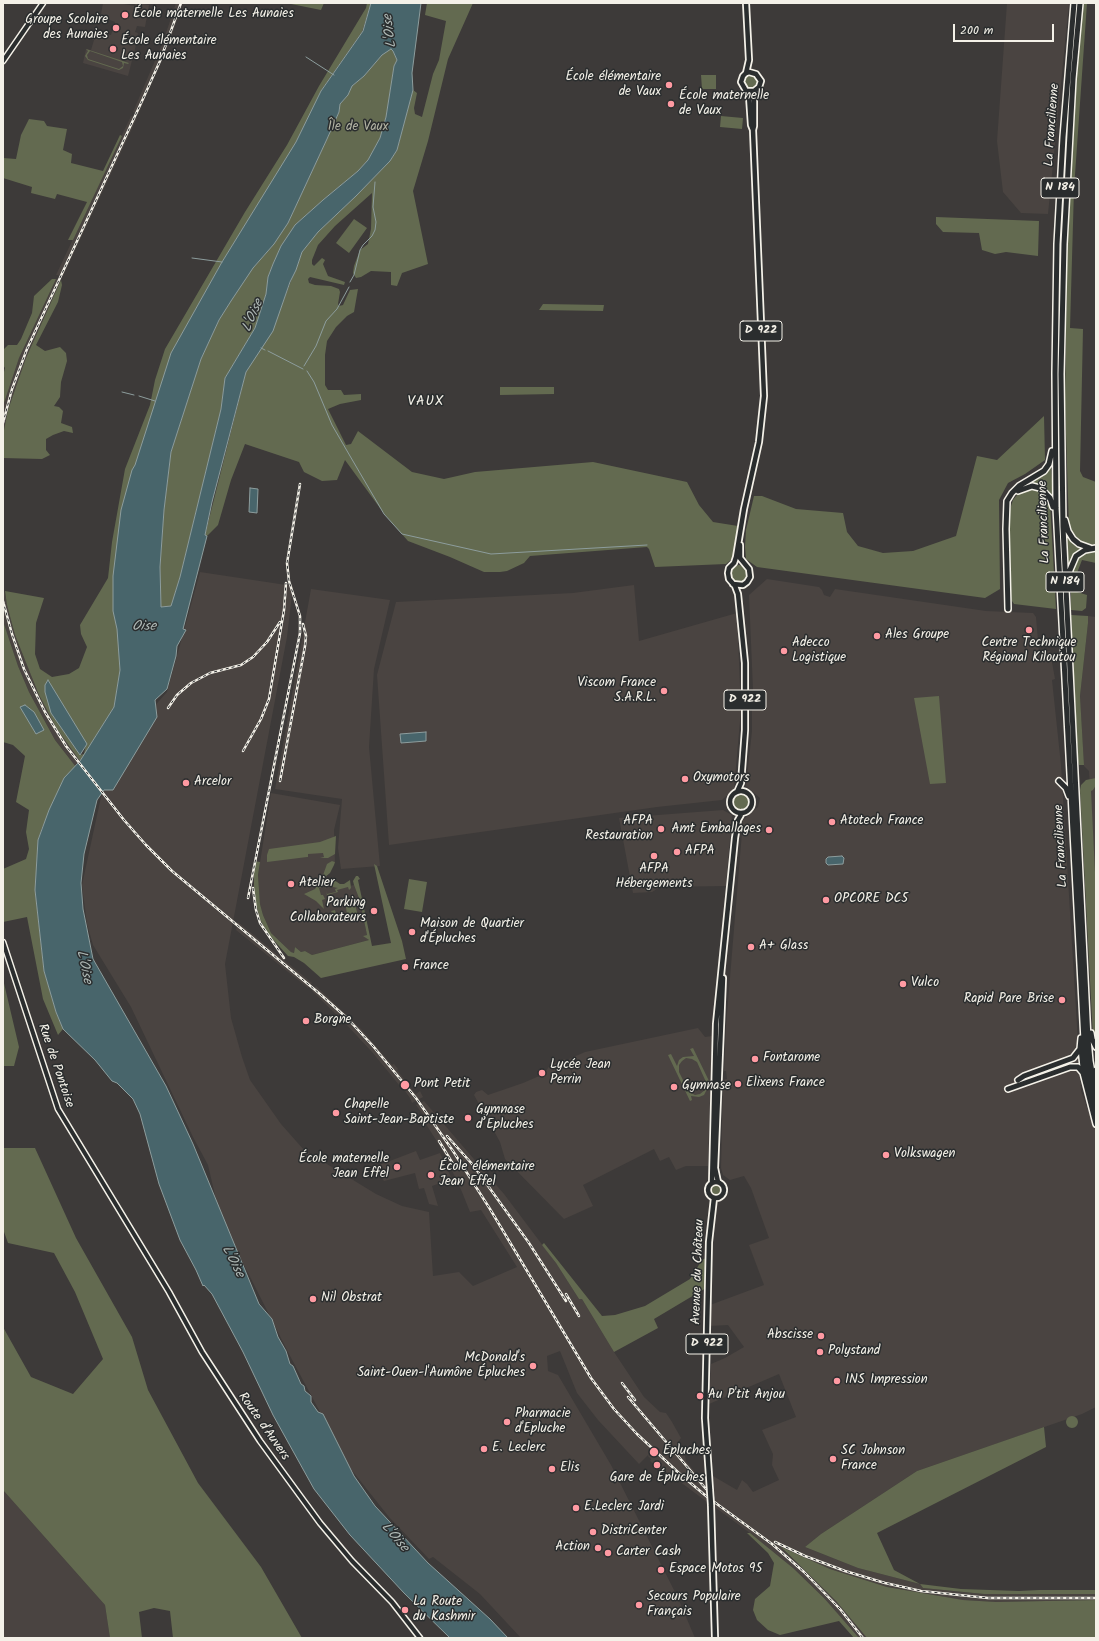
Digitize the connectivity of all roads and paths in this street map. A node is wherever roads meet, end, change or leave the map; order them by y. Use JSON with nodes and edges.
{"nodes":[{"id":1,"x":43,"y":3,"type":"edge"},
{"id":2,"x":746,"y":3,"type":"edge"},
{"id":3,"x":1074,"y":3,"type":"edge"},
{"id":4,"x":1080,"y":3,"type":"edge"},
{"id":5,"x":749,"y":60,"type":"junction"},
{"id":6,"x":3,"y":61,"type":"edge"},
{"id":7,"x":753,"y":72,"type":"junction"},
{"id":8,"x":746,"y":74,"type":"junction"},
{"id":9,"x":747,"y":91,"type":"junction"},
{"id":10,"x":754,"y":91,"type":"junction"},
{"id":11,"x":753,"y":130,"type":"junction"},
{"id":12,"x":1054,"y":436,"type":"junction"},
{"id":13,"x":1063,"y":509,"type":"junction"},
{"id":14,"x":1006,"y":512,"type":"junction"},
{"id":15,"x":740,"y":531,"type":"junction"},
{"id":16,"x":1056,"y":537,"type":"junction"},
{"id":17,"x":1094,"y":548,"type":"edge"},
{"id":18,"x":733,"y":564,"type":"junction"},
{"id":19,"x":744,"y":564,"type":"junction"},
{"id":20,"x":733,"y":584,"type":"junction"},
{"id":21,"x":743,"y":584,"type":"junction"},
{"id":22,"x":1066,"y":601,"type":"junction"},
{"id":23,"x":1008,"y":609,"type":"dead end"},
{"id":24,"x":741,"y":614,"type":"junction"},
{"id":25,"x":1059,"y":781,"type":"dead end"},
{"id":26,"x":741,"y":783,"type":"junction"},
{"id":27,"x":737,"y":792,"type":"junction"},
{"id":28,"x":745,"y":792,"type":"junction"},
{"id":29,"x":734,"y":811,"type":"junction"},
{"id":30,"x":742,"y":813,"type":"junction"},
{"id":31,"x":1072,"y":818,"type":"junction"},
{"id":32,"x":735,"y":838,"type":"junction"},
{"id":33,"x":1081,"y":894,"type":"junction"},
{"id":34,"x":1077,"y":923,"type":"junction"},
{"id":35,"x":3,"y":942,"type":"edge"},
{"id":36,"x":723,"y":968,"type":"junction"},
{"id":37,"x":1080,"y":1038,"type":"junction"},
{"id":38,"x":1096,"y":1047,"type":"edge"},
{"id":39,"x":1096,"y":1070,"type":"edge"},
{"id":40,"x":1084,"y":1077,"type":"junction"},
{"id":41,"x":1096,"y":1078,"type":"edge"},
{"id":42,"x":1018,"y":1080,"type":"dead end"},
{"id":43,"x":1008,"y":1089,"type":"dead end"},
{"id":44,"x":1096,"y":1094,"type":"edge"},
{"id":45,"x":1096,"y":1111,"type":"edge"},
{"id":46,"x":1096,"y":1124,"type":"edge"},
{"id":47,"x":718,"y":1182,"type":"junction"},
{"id":48,"x":712,"y":1183,"type":"junction"},
{"id":49,"x":714,"y":1198,"type":"junction"},
{"id":50,"x":118,"y":1209,"type":"joint"},
{"id":51,"x":419,"y":1637,"type":"edge"},
{"id":52,"x":715,"y":1638,"type":"edge"}],
"edges":[{"from":1,"to":6,"type":"main road"},
{"from":2,"to":5,"type":"main road"},
{"from":3,"to":12,"type":"highway","name":"La Francilienne","number":"N 184"},
{"from":4,"to":13,"type":"highway","name":"La Francilienne","number":"N 184"},
{"from":5,"to":7,"type":"main road"},
{"from":5,"to":8,"type":"main road"},
{"from":7,"to":8,"type":"main road"},
{"from":7,"to":10,"type":"main road"},
{"from":8,"to":9,"type":"main road"},
{"from":9,"to":10,"type":"main road"},
{"from":9,"to":11,"type":"main road","number":"D 922"},
{"from":10,"to":11,"type":"main road","number":"D 922"},
{"from":11,"to":15,"type":"main road","number":"D 922"},
{"from":12,"to":14,"type":"highway"},
{"from":12,"to":16,"type":"highway","name":"La Francilienne","number":"N 184"},
{"from":13,"to":17,"type":"highway"},
{"from":13,"to":22,"type":"highway","name":"La Francilienne","number":"N 184"},
{"from":14,"to":16,"type":"highway"},
{"from":14,"to":23,"type":"highway"},
{"from":15,"to":18,"type":"main road","number":"D 922"},
{"from":15,"to":19,"type":"main road","number":"D 922"},
{"from":16,"to":31,"type":"highway","name":"La Francilienne","number":"N 184"},
{"from":17,"to":22,"type":"highway"},
{"from":18,"to":19,"type":"main road"},
{"from":18,"to":20,"type":"main road"},
{"from":19,"to":21,"type":"main road"},
{"from":20,"to":21,"type":"main road"},
{"from":20,"to":24,"type":"main road","number":"D 922"},
{"from":21,"to":24,"type":"main road","number":"D 922"},
{"from":22,"to":33,"type":"highway","name":"La Francilienne","number":"N 184"},
{"from":24,"to":26,"type":"main road","number":"D 922"},
{"from":25,"to":31,"type":"highway"},
{"from":26,"to":27,"type":"main road","number":"D 922"},
{"from":26,"to":28,"type":"main road","number":"D 922"},
{"from":27,"to":28,"type":"main road"},
{"from":27,"to":29,"type":"main road"},
{"from":28,"to":30,"type":"main road"},
{"from":29,"to":30,"type":"main road"},
{"from":29,"to":32,"type":"main road"},
{"from":30,"to":32,"type":"main road"},
{"from":31,"to":34,"type":"highway","name":"La Francilienne","number":"N 184"},
{"from":32,"to":36,"type":"main road"},
{"from":33,"to":38,"type":"highway"},
{"from":33,"to":44,"type":"highway","name":"La Francilienne","number":"N 184"},
{"from":34,"to":37,"type":"highway"},
{"from":34,"to":45,"type":"highway","name":"La Francilienne","number":"N 184"},
{"from":35,"to":50,"type":"main road","name":"Rue de Pontoise"},
{"from":36,"to":47,"type":"main road"},
{"from":36,"to":48,"type":"main road"},
{"from":37,"to":40,"type":"highway"},
{"from":37,"to":42,"type":"highway"},
{"from":39,"to":41,"type":"highway"},
{"from":40,"to":43,"type":"highway"},
{"from":40,"to":46,"type":"highway"},
{"from":47,"to":48,"type":"main road"},
{"from":47,"to":49,"type":"main road"},
{"from":48,"to":49,"type":"main road"},
{"from":49,"to":52,"type":"main road","name":"Avenue du Château","number":"D 922","bridge":true},
{"from":50,"to":51,"type":"main road","name":"Route d'Auvers"}]}
